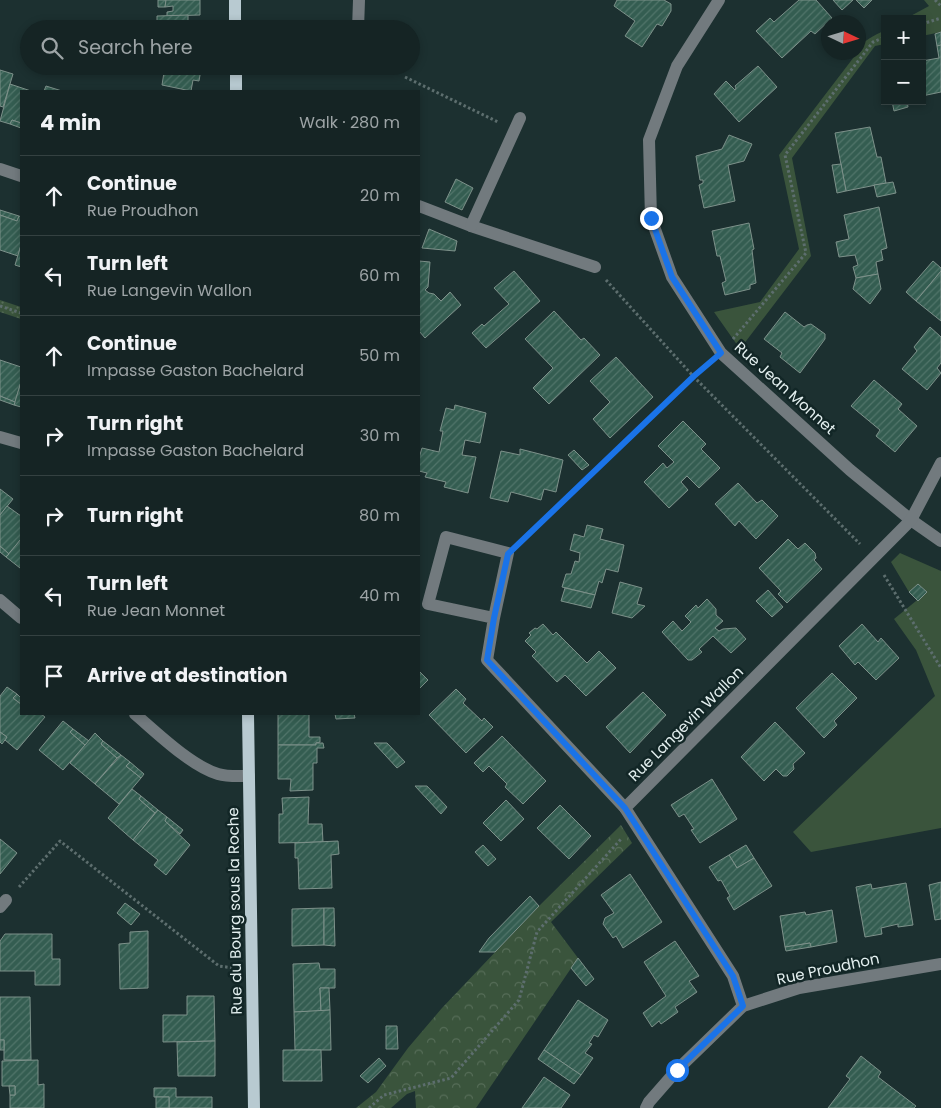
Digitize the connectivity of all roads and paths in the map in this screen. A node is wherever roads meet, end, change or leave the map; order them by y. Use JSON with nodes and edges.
{"nodes":[{"id":1,"x":235,"y":0,"type":"edge"},
{"id":2,"x":359,"y":0,"type":"edge"},
{"id":3,"x":719,"y":0,"type":"edge"},
{"id":4,"x":935,"y":0,"type":"edge"},
{"id":5,"x":941,"y":6,"type":"edge"},
{"id":6,"x":941,"y":18,"type":"edge"},
{"id":7,"x":235,"y":20,"type":"edge"},
{"id":8,"x":358,"y":20,"type":"edge"},
{"id":9,"x":926,"y":23,"type":"edge"},
{"id":10,"x":881,"y":39,"type":"edge"},
{"id":11,"x":236,"y":75,"type":"edge"},
{"id":12,"x":402,"y":75,"type":"edge"},
{"id":13,"x":236,"y":90,"type":"edge"},
{"id":14,"x":520,"y":118,"type":"dead end"},
{"id":15,"x":514,"y":130,"type":"junction"},
{"id":16,"x":0,"y":170,"type":"edge"},
{"id":17,"x":20,"y":176,"type":"edge"},
{"id":18,"x":420,"y":206,"type":"edge"},
{"id":19,"x":471,"y":226,"type":"junction"},
{"id":20,"x":594,"y":267,"type":"joint"},
{"id":21,"x":0,"y":306,"type":"edge"},
{"id":22,"x":20,"y":313,"type":"edge"},
{"id":23,"x":721,"y":353,"type":"junction"},
{"id":24,"x":694,"y":376,"type":"junction"},
{"id":25,"x":0,"y":437,"type":"edge"},
{"id":26,"x":20,"y":443,"type":"edge"},
{"id":27,"x":941,"y":463,"type":"edge"},
{"id":28,"x":911,"y":520,"type":"junction"},
{"id":29,"x":941,"y":541,"type":"edge"},
{"id":30,"x":508,"y":554,"type":"junction"},
{"id":31,"x":874,"y":558,"type":"junction"},
{"id":32,"x":0,"y":600,"type":"edge"},
{"id":33,"x":20,"y":617,"type":"edge"},
{"id":34,"x":494,"y":618,"type":"junction"},
{"id":35,"x":941,"y":668,"type":"edge"},
{"id":36,"x":136,"y":715,"type":"edge"},
{"id":37,"x":248,"y":715,"type":"edge"},
{"id":38,"x":249,"y":776,"type":"junction"},
{"id":39,"x":625,"y":808,"type":"junction"},
{"id":40,"x":635,"y":824,"type":"junction"},
{"id":41,"x":3,"y":904,"type":"edge"},
{"id":42,"x":941,"y":964,"type":"edge"},
{"id":43,"x":252,"y":970,"type":"junction"},
{"id":44,"x":743,"y":1006,"type":"junction"},
{"id":45,"x":254,"y":1108,"type":"edge"},
{"id":46,"x":370,"y":1108,"type":"edge"},
{"id":47,"x":646,"y":1108,"type":"edge"}],
"edges":[{"from":1,"to":7,"type":"main road"},
{"from":2,"to":8,"type":"street"},
{"from":3,"to":23,"type":"street","name":"Rue Jean Monnet"},
{"from":4,"to":5,"type":"path"},
{"from":6,"to":9,"type":"path"},
{"from":10,"to":23,"type":"path"},
{"from":11,"to":13,"type":"main road"},
{"from":12,"to":15,"type":"path"},
{"from":14,"to":15,"type":"street"},
{"from":15,"to":19,"type":"street"},
{"from":16,"to":17,"type":"street"},
{"from":18,"to":19,"type":"street"},
{"from":19,"to":20,"type":"street"},
{"from":20,"to":24,"type":"path"},
{"from":21,"to":22,"type":"path"},
{"from":23,"to":24,"type":"path"},
{"from":23,"to":28,"type":"street","name":"Rue Jean Monnet"},
{"from":24,"to":30,"type":"path"},
{"from":24,"to":31,"type":"path"},
{"from":25,"to":26,"type":"street"},
{"from":27,"to":28,"type":"street","name":"Rue Langevin Wallon"},
{"from":28,"to":29,"type":"street","name":"Rue Jean Monnet"},
{"from":28,"to":31,"type":"street","name":"Rue Langevin Wallon"},
{"from":30,"to":34,"type":"street"},
{"from":30,"to":34,"type":"street"},
{"from":31,"to":35,"type":"path"},
{"from":31,"to":39,"type":"street","name":"Rue Langevin Wallon"},
{"from":32,"to":33,"type":"street"},
{"from":34,"to":39,"type":"street"},
{"from":36,"to":38,"type":"street"},
{"from":37,"to":38,"type":"main road","name":"Rue du Bourg sous la Roche"},
{"from":38,"to":43,"type":"main road","name":"Rue du Bourg sous la Roche"},
{"from":39,"to":40,"type":"street"},
{"from":40,"to":44,"type":"street"},
{"from":40,"to":46,"type":"path"},
{"from":41,"to":43,"type":"path"},
{"from":42,"to":44,"type":"street","name":"Rue Proudhon"},
{"from":43,"to":45,"type":"main road","name":"Rue du Bourg sous la Roche"},
{"from":44,"to":47,"type":"street","name":"Rue Proudhon"}]}
